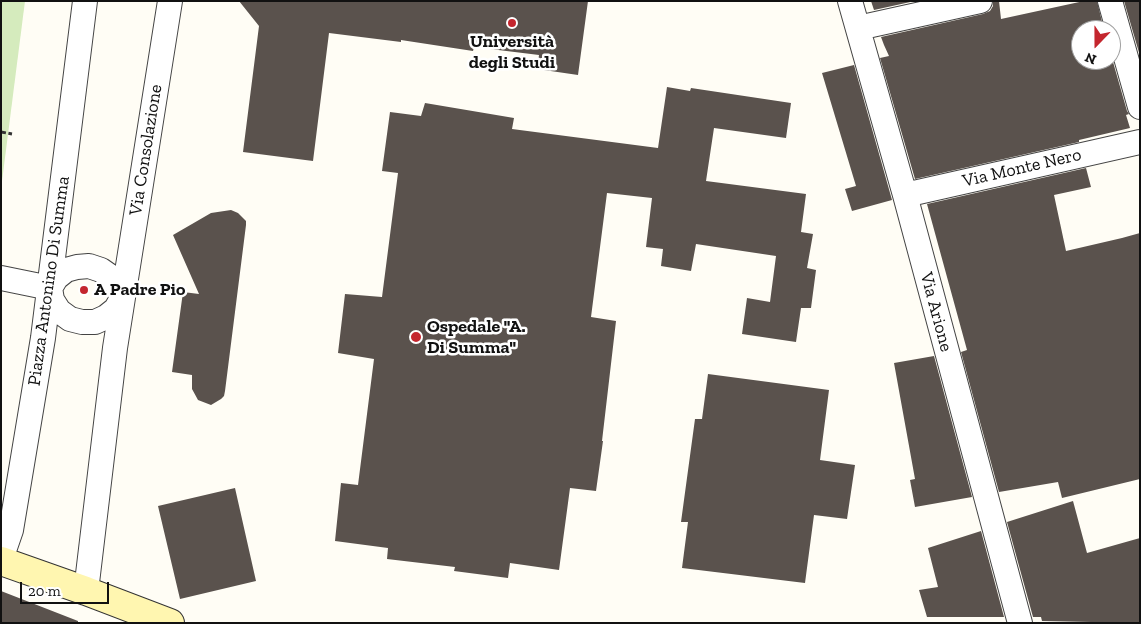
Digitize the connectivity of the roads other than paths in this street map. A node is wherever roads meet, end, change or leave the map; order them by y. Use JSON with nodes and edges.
{"nodes":[{"id":1,"x":85,"y":1,"type":"edge"},
{"id":2,"x":170,"y":1,"type":"edge"},
{"id":3,"x":850,"y":1,"type":"edge"},
{"id":4,"x":980,"y":1,"type":"edge"},
{"id":5,"x":1110,"y":1,"type":"edge"},
{"id":6,"x":858,"y":28,"type":"junction"},
{"id":7,"x":1140,"y":107,"type":"edge"},
{"id":8,"x":1140,"y":142,"type":"edge"},
{"id":9,"x":905,"y":195,"type":"junction"},
{"id":10,"x":1,"y":278,"type":"edge"},
{"id":11,"x":50,"y":288,"type":"junction"},
{"id":12,"x":122,"y":298,"type":"junction"},
{"id":13,"x":1,"y":560,"type":"edge"},
{"id":14,"x":86,"y":591,"type":"junction"},
{"id":15,"x":170,"y":623,"type":"edge"},
{"id":16,"x":1020,"y":623,"type":"edge"}],
"edges":[{"from":1,"to":11,"type":"street","name":"Piazza Antonino Di Summa"},
{"from":2,"to":12,"type":"street","name":"Via Consolazione"},
{"from":3,"to":6,"type":"street","name":"Via Arione"},
{"from":4,"to":6,"type":"street"},
{"from":5,"to":7,"type":"street"},
{"from":6,"to":9,"type":"street","name":"Via Arione"},
{"from":8,"to":9,"type":"street","name":"Via Monte Nero"},
{"from":9,"to":16,"type":"street","name":"Via Arione"},
{"from":10,"to":11,"type":"street"},
{"from":11,"to":12,"type":"street"},
{"from":11,"to":12,"type":"street"},
{"from":11,"to":13,"type":"street","name":"Piazza Antonino Di Summa"},
{"from":12,"to":14,"type":"street"},
{"from":13,"to":14,"type":"street"},
{"from":14,"to":15,"type":"street"}]}
